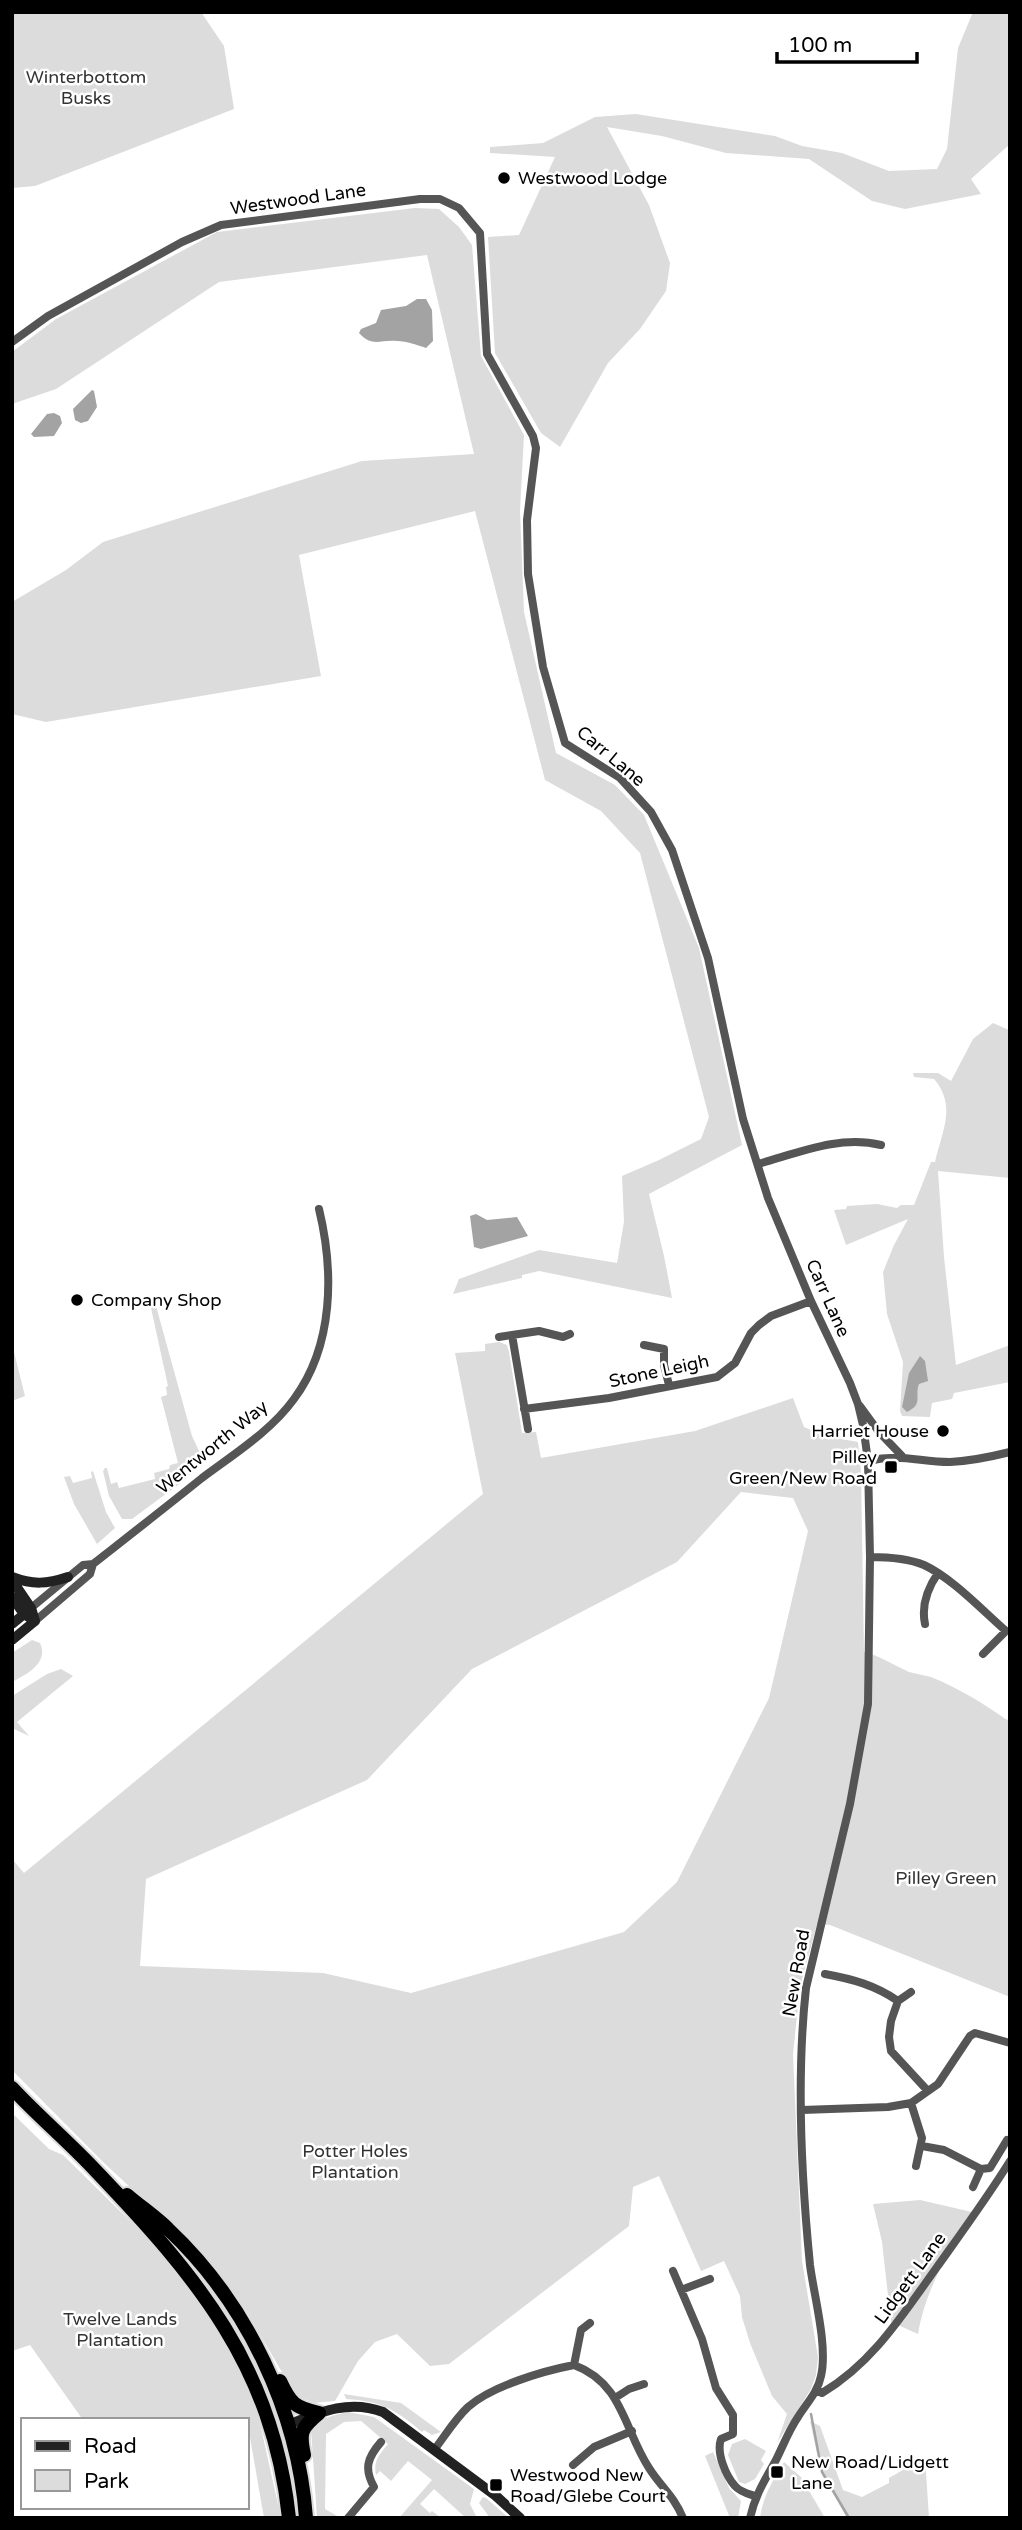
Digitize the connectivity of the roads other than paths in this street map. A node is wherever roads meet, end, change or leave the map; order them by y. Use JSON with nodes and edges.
{"nodes":[{"id":1,"x":480,"y":233,"type":"joint"},
{"id":2,"x":12,"y":342,"type":"edge"},
{"id":3,"x":881,"y":1145,"type":"dead end"},
{"id":4,"x":758,"y":1164,"type":"junction"},
{"id":5,"x":319,"y":1209,"type":"dead end"},
{"id":6,"x":811,"y":1301,"type":"junction"},
{"id":7,"x":570,"y":1334,"type":"dead end"},
{"id":8,"x":512,"y":1335,"type":"junction"},
{"id":9,"x":499,"y":1336,"type":"dead end"},
{"id":10,"x":644,"y":1345,"type":"dead end"},
{"id":11,"x":669,"y":1385,"type":"junction"},
{"id":12,"x":858,"y":1404,"type":"junction"},
{"id":13,"x":524,"y":1409,"type":"junction"},
{"id":14,"x":528,"y":1429,"type":"dead end"},
{"id":15,"x":1010,"y":1452,"type":"edge"},
{"id":16,"x":902,"y":1456,"type":"junction"},
{"id":17,"x":868,"y":1461,"type":"junction"},
{"id":18,"x":870,"y":1557,"type":"junction"},
{"id":19,"x":93,"y":1564,"type":"junction"},
{"id":20,"x":938,"y":1573,"type":"junction"},
{"id":21,"x":68,"y":1577,"type":"junction"},
{"id":22,"x":12,"y":1579,"type":"edge"},
{"id":23,"x":12,"y":1597,"type":"edge"},
{"id":24,"x":27,"y":1611,"type":"junction"},
{"id":25,"x":35,"y":1621,"type":"junction"},
{"id":26,"x":12,"y":1624,"type":"edge"},
{"id":27,"x":925,"y":1624,"type":"dead end"},
{"id":28,"x":1008,"y":1629,"type":"edge"},
{"id":29,"x":12,"y":1640,"type":"edge"},
{"id":30,"x":984,"y":1654,"type":"dead end"},
{"id":31,"x":825,"y":1974,"type":"dead end"},
{"id":32,"x":911,"y":1992,"type":"dead end"},
{"id":33,"x":898,"y":2001,"type":"junction"},
{"id":34,"x":1010,"y":2043,"type":"edge"},
{"id":35,"x":12,"y":2088,"type":"edge"},
{"id":36,"x":927,"y":2090,"type":"junction"},
{"id":37,"x":911,"y":2103,"type":"junction"},
{"id":38,"x":802,"y":2110,"type":"junction"},
{"id":39,"x":1007,"y":2140,"type":"dead end"},
{"id":40,"x":922,"y":2146,"type":"junction"},
{"id":41,"x":1010,"y":2161,"type":"edge"},
{"id":42,"x":916,"y":2166,"type":"dead end"},
{"id":43,"x":981,"y":2169,"type":"junction"},
{"id":44,"x":95,"y":2170,"type":"junction"},
{"id":45,"x":973,"y":2187,"type":"dead end"},
{"id":46,"x":673,"y":2271,"type":"dead end"},
{"id":47,"x":710,"y":2279,"type":"dead end"},
{"id":48,"x":681,"y":2290,"type":"junction"},
{"id":49,"x":590,"y":2323,"type":"dead end"},
{"id":50,"x":254,"y":2343,"type":"junction"},
{"id":51,"x":573,"y":2365,"type":"junction"},
{"id":52,"x":644,"y":2384,"type":"dead end"},
{"id":53,"x":817,"y":2390,"type":"junction"},
{"id":54,"x":615,"y":2398,"type":"junction"},
{"id":55,"x":319,"y":2413,"type":"junction"},
{"id":56,"x":269,"y":2420,"type":"junction"},
{"id":57,"x":288,"y":2425,"type":"junction"},
{"id":58,"x":632,"y":2431,"type":"junction"},
{"id":59,"x":380,"y":2442,"type":"dead end"},
{"id":60,"x":434,"y":2450,"type":"junction"},
{"id":61,"x":573,"y":2465,"type":"dead end"},
{"id":62,"x":374,"y":2487,"type":"junction"},
{"id":63,"x":382,"y":2494,"type":"dead end"},
{"id":64,"x":755,"y":2496,"type":"junction"},
{"id":65,"x":306,"y":2513,"type":"edge"},
{"id":66,"x":289,"y":2517,"type":"edge"},
{"id":67,"x":348,"y":2518,"type":"edge"},
{"id":68,"x":520,"y":2518,"type":"edge"},
{"id":69,"x":683,"y":2518,"type":"edge"},
{"id":70,"x":750,"y":2518,"type":"edge"}],
"edges":[{"from":1,"to":2,"type":"street","name":"Westwood Lane"},
{"from":1,"to":4,"type":"street","name":"Carr Lane"},
{"from":3,"to":4,"type":"street"},
{"from":4,"to":6,"type":"street","name":"Carr Lane"},
{"from":5,"to":19,"type":"street","name":"Wentworth Way"},
{"from":6,"to":11,"type":"street","name":"Stone Leigh"},
{"from":6,"to":12,"type":"street","name":"Carr Lane"},
{"from":7,"to":8,"type":"street"},
{"from":8,"to":9,"type":"street"},
{"from":8,"to":13,"type":"street"},
{"from":10,"to":11,"type":"street"},
{"from":11,"to":13,"type":"street","name":"Stone Leigh"},
{"from":12,"to":16,"type":"street","name":"Carr Lane"},
{"from":12,"to":17,"type":"street","name":"Carr Lane"},
{"from":13,"to":14,"type":"street"},
{"from":15,"to":16,"type":"street"},
{"from":16,"to":17,"type":"street"},
{"from":17,"to":18,"type":"street","name":"New Road"},
{"from":18,"to":20,"type":"street"},
{"from":18,"to":38,"type":"street","name":"New Road"},
{"from":19,"to":21,"type":"street","name":"Wentworth Way"},
{"from":19,"to":25,"type":"street","name":"Wentworth Way"},
{"from":20,"to":27,"type":"street"},
{"from":20,"to":28,"type":"street"},
{"from":21,"to":22,"type":"street"},
{"from":21,"to":24,"type":"street","name":"Wentworth Way"},
{"from":22,"to":24,"type":"street"},
{"from":23,"to":24,"type":"street"},
{"from":24,"to":25,"type":"street"},
{"from":24,"to":26,"type":"street","name":"Wentworth Way"},
{"from":25,"to":29,"type":"street","name":"Wentworth Way"},
{"from":28,"to":30,"type":"street"},
{"from":31,"to":33,"type":"street"},
{"from":32,"to":33,"type":"street"},
{"from":33,"to":36,"type":"street"},
{"from":34,"to":36,"type":"street"},
{"from":35,"to":44,"type":"highway"},
{"from":36,"to":37,"type":"street"},
{"from":37,"to":38,"type":"street"},
{"from":37,"to":40,"type":"street"},
{"from":38,"to":53,"type":"street","name":"New Road"},
{"from":39,"to":43,"type":"street"},
{"from":40,"to":42,"type":"street"},
{"from":40,"to":43,"type":"street"},
{"from":41,"to":53,"type":"street","name":"Lidgett Lane"},
{"from":43,"to":45,"type":"street"},
{"from":44,"to":50,"type":"highway"},
{"from":44,"to":56,"type":"highway"},
{"from":46,"to":48,"type":"street"},
{"from":47,"to":48,"type":"street"},
{"from":48,"to":64,"type":"street"},
{"from":49,"to":51,"type":"street"},
{"from":50,"to":55,"type":"highway"},
{"from":50,"to":57,"type":"highway"},
{"from":51,"to":54,"type":"street"},
{"from":51,"to":60,"type":"street"},
{"from":52,"to":54,"type":"street"},
{"from":53,"to":64,"type":"street","name":"New Road"},
{"from":54,"to":58,"type":"street"},
{"from":55,"to":57,"type":"street"},
{"from":55,"to":60,"type":"street"},
{"from":55,"to":65,"type":"highway"},
{"from":56,"to":57,"type":"highway"},
{"from":56,"to":66,"type":"highway"},
{"from":57,"to":65,"type":"highway"},
{"from":57,"to":66,"type":"highway"},
{"from":58,"to":61,"type":"street"},
{"from":58,"to":69,"type":"street"},
{"from":59,"to":62,"type":"street"},
{"from":60,"to":68,"type":"street"},
{"from":62,"to":63,"type":"street"},
{"from":62,"to":67,"type":"street"},
{"from":64,"to":70,"type":"street","name":"New Road"}]}
